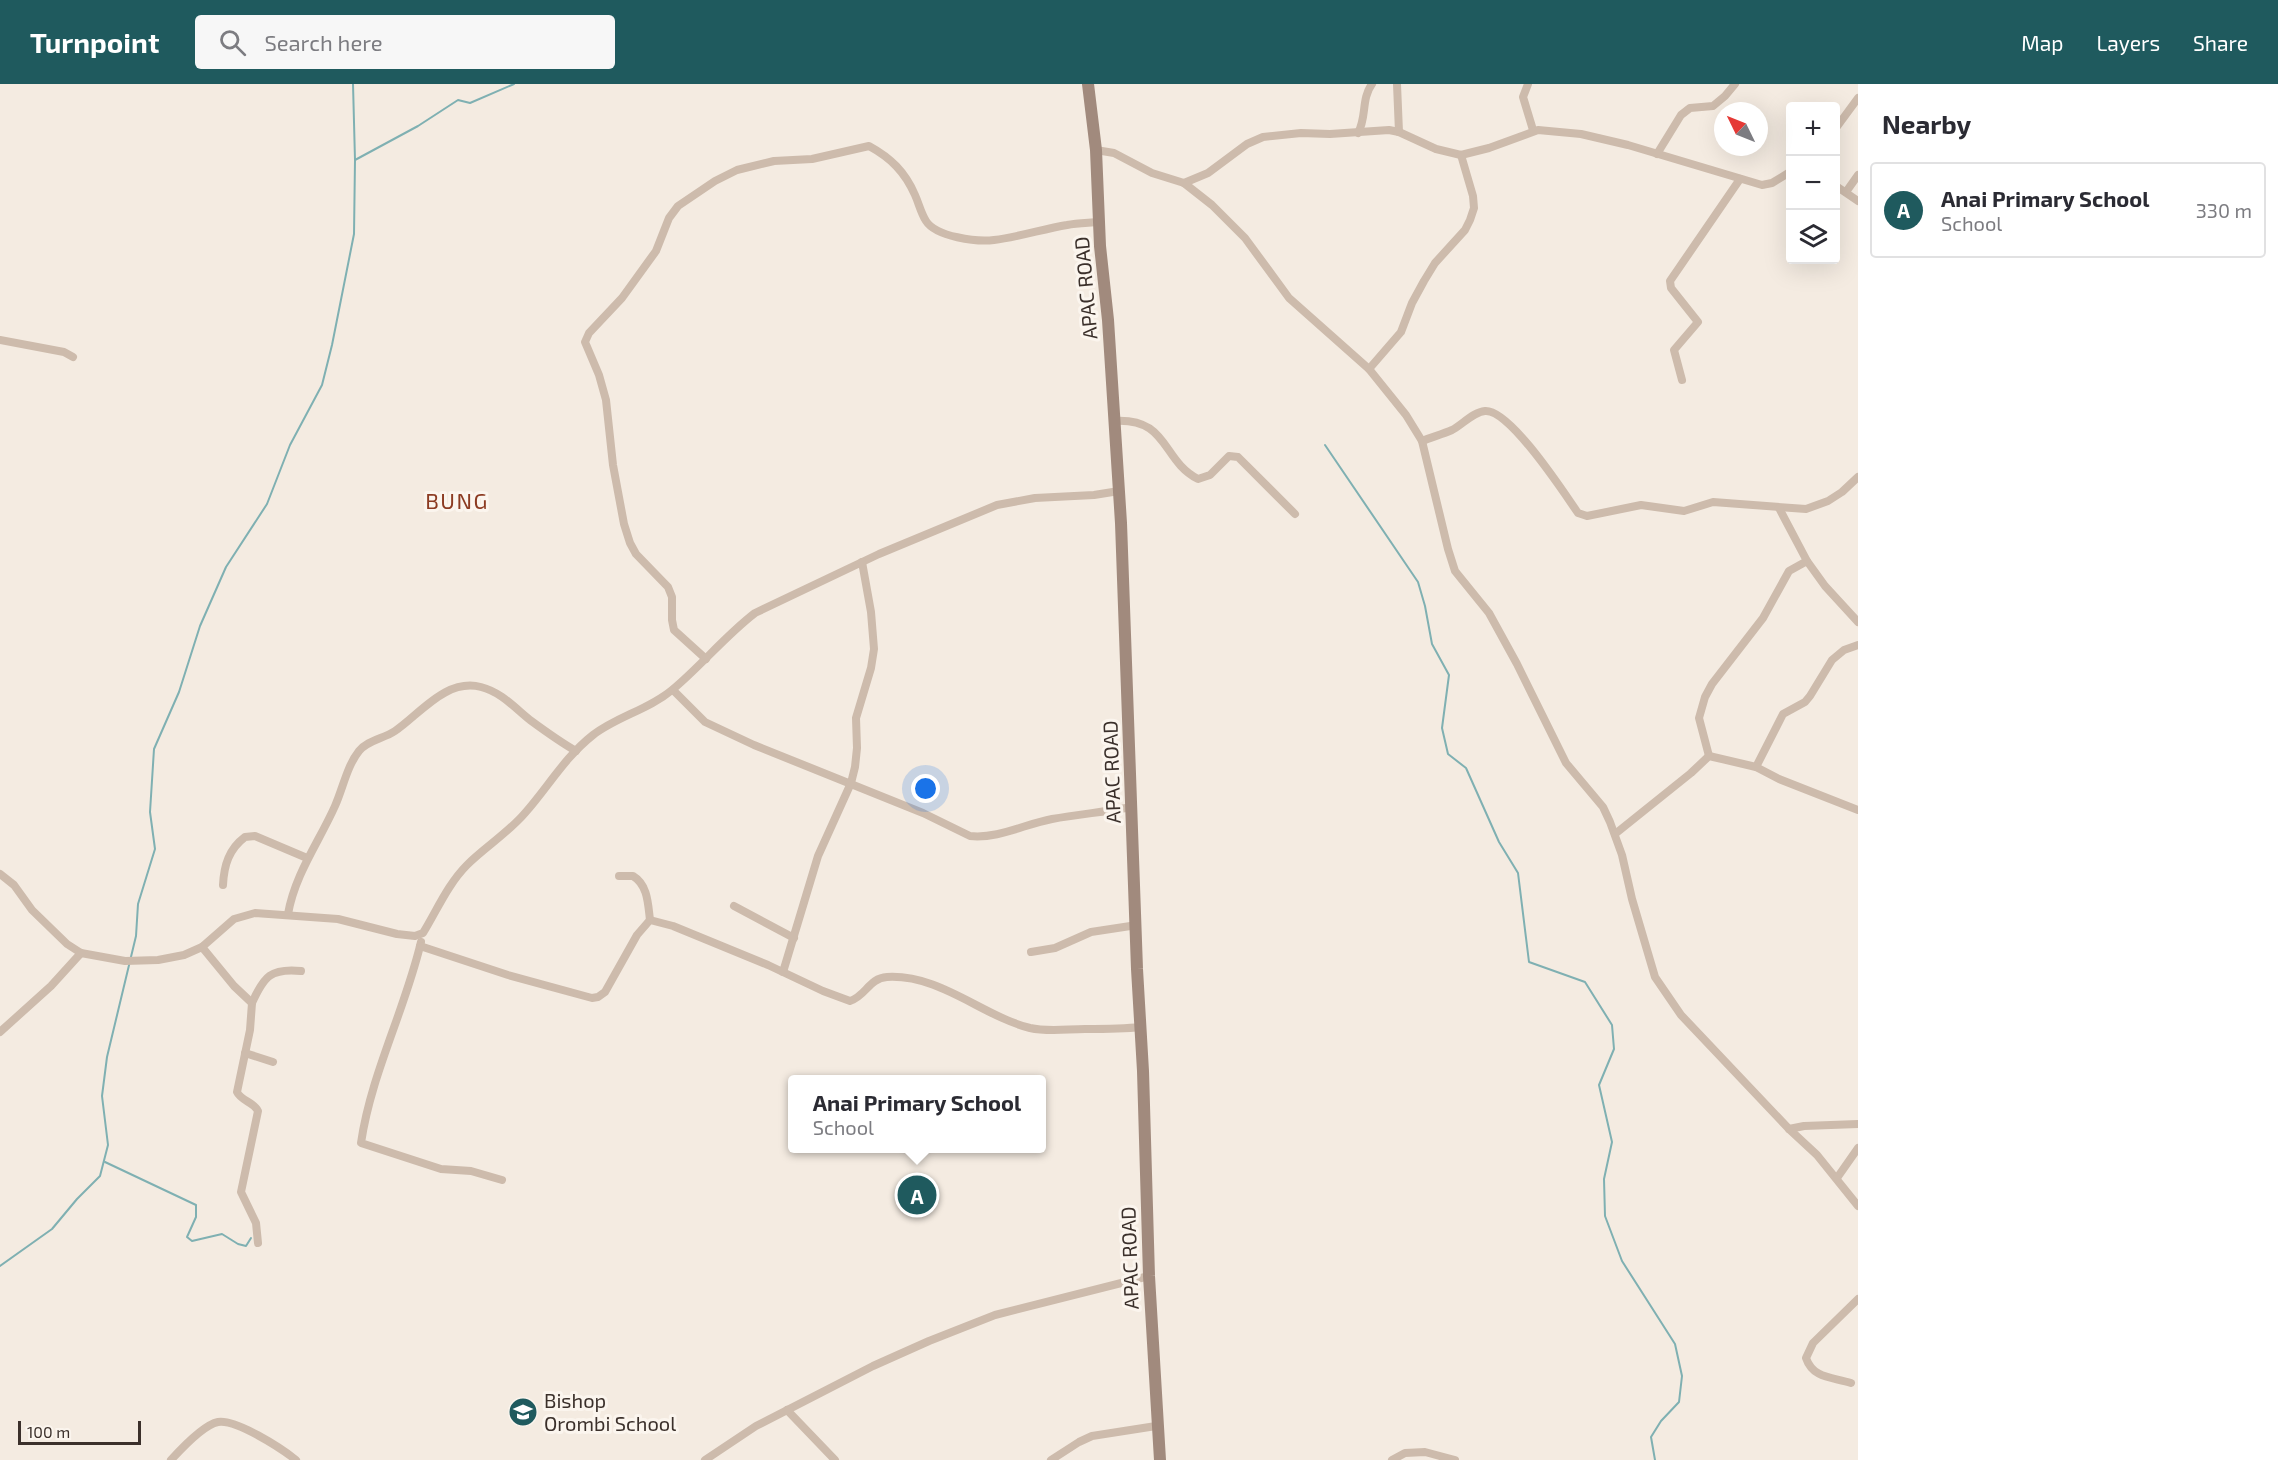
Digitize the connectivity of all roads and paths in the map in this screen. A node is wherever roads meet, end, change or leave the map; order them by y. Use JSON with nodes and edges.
{"nodes":[{"id":1,"x":1088,"y":84,"type":"edge"},
{"id":2,"x":1372,"y":84,"type":"edge"},
{"id":3,"x":1397,"y":84,"type":"edge"},
{"id":4,"x":1528,"y":84,"type":"edge"},
{"id":5,"x":1735,"y":84,"type":"edge"},
{"id":6,"x":1858,"y":98,"type":"edge"},
{"id":7,"x":1840,"y":123,"type":"edge"},
{"id":8,"x":1533,"y":130,"type":"junction"},
{"id":9,"x":1399,"y":132,"type":"junction"},
{"id":10,"x":1358,"y":133,"type":"junction"},
{"id":11,"x":1096,"y":150,"type":"junction"},
{"id":12,"x":1657,"y":154,"type":"junction"},
{"id":13,"x":1461,"y":155,"type":"junction"},
{"id":14,"x":1786,"y":175,"type":"edge"},
{"id":15,"x":1858,"y":175,"type":"edge"},
{"id":16,"x":1740,"y":179,"type":"junction"},
{"id":17,"x":1184,"y":183,"type":"junction"},
{"id":18,"x":1840,"y":189,"type":"edge"},
{"id":19,"x":1845,"y":192,"type":"junction"},
{"id":20,"x":1858,"y":201,"type":"edge"},
{"id":21,"x":1099,"y":222,"type":"junction"},
{"id":22,"x":0,"y":340,"type":"edge"},
{"id":23,"x":73,"y":357,"type":"dead end"},
{"id":24,"x":1369,"y":369,"type":"junction"},
{"id":25,"x":1682,"y":380,"type":"dead end"},
{"id":26,"x":1113,"y":421,"type":"junction"},
{"id":27,"x":1422,"y":441,"type":"junction"},
{"id":28,"x":1858,"y":477,"type":"edge"},
{"id":29,"x":1119,"y":491,"type":"junction"},
{"id":30,"x":1779,"y":508,"type":"junction"},
{"id":31,"x":1295,"y":514,"type":"dead end"},
{"id":32,"x":1807,"y":561,"type":"junction"},
{"id":33,"x":862,"y":562,"type":"junction"},
{"id":34,"x":1858,"y":622,"type":"edge"},
{"id":35,"x":1858,"y":645,"type":"edge"},
{"id":36,"x":706,"y":659,"type":"junction"},
{"id":37,"x":673,"y":690,"type":"junction"},
{"id":38,"x":576,"y":751,"type":"junction"},
{"id":39,"x":1709,"y":756,"type":"junction"},
{"id":40,"x":1756,"y":767,"type":"junction"},
{"id":41,"x":851,"y":783,"type":"junction"},
{"id":42,"x":1132,"y":807,"type":"junction"},
{"id":43,"x":1858,"y":810,"type":"edge"},
{"id":44,"x":1615,"y":834,"type":"junction"},
{"id":45,"x":307,"y":858,"type":"junction"},
{"id":46,"x":0,"y":874,"type":"edge"},
{"id":47,"x":619,"y":876,"type":"dead end"},
{"id":48,"x":223,"y":885,"type":"dead end"},
{"id":49,"x":734,"y":906,"type":"dead end"},
{"id":50,"x":288,"y":914,"type":"junction"},
{"id":51,"x":650,"y":920,"type":"junction"},
{"id":52,"x":1137,"y":925,"type":"junction"},
{"id":53,"x":423,"y":933,"type":"junction"},
{"id":54,"x":794,"y":938,"type":"junction"},
{"id":55,"x":420,"y":946,"type":"junction"},
{"id":56,"x":202,"y":947,"type":"junction"},
{"id":57,"x":1031,"y":952,"type":"dead end"},
{"id":58,"x":81,"y":953,"type":"junction"},
{"id":59,"x":301,"y":971,"type":"dead end"},
{"id":60,"x":783,"y":972,"type":"junction"},
{"id":61,"x":252,"y":1003,"type":"junction"},
{"id":62,"x":1141,"y":1028,"type":"junction"},
{"id":63,"x":0,"y":1032,"type":"edge"},
{"id":64,"x":245,"y":1053,"type":"junction"},
{"id":65,"x":273,"y":1062,"type":"dead end"},
{"id":66,"x":1858,"y":1124,"type":"edge"},
{"id":67,"x":1789,"y":1129,"type":"junction"},
{"id":68,"x":1858,"y":1148,"type":"edge"},
{"id":69,"x":1837,"y":1178,"type":"junction"},
{"id":70,"x":502,"y":1180,"type":"dead end"},
{"id":71,"x":1858,"y":1206,"type":"edge"},
{"id":72,"x":258,"y":1243,"type":"dead end"},
{"id":73,"x":1149,"y":1276,"type":"junction"},
{"id":74,"x":1858,"y":1299,"type":"edge"},
{"id":75,"x":1851,"y":1383,"type":"dead end"},
{"id":76,"x":786,"y":1410,"type":"junction"},
{"id":77,"x":1156,"y":1426,"type":"junction"},
{"id":78,"x":171,"y":1460,"type":"edge"},
{"id":79,"x":296,"y":1460,"type":"edge"},
{"id":80,"x":705,"y":1460,"type":"edge"},
{"id":81,"x":835,"y":1460,"type":"edge"},
{"id":82,"x":1051,"y":1460,"type":"edge"},
{"id":83,"x":1160,"y":1460,"type":"edge"},
{"id":84,"x":1392,"y":1460,"type":"edge"},
{"id":85,"x":1455,"y":1460,"type":"edge"}],
"edges":[{"from":1,"to":11,"type":"main road","name":"APAC ROAD"},
{"from":2,"to":10,"type":"street"},
{"from":3,"to":9,"type":"street"},
{"from":4,"to":8,"type":"street"},
{"from":5,"to":12,"type":"street"},
{"from":6,"to":7,"type":"street"},
{"from":8,"to":12,"type":"street"},
{"from":8,"to":13,"type":"street"},
{"from":9,"to":10,"type":"street"},
{"from":9,"to":13,"type":"street"},
{"from":10,"to":17,"type":"street"},
{"from":11,"to":17,"type":"street"},
{"from":11,"to":21,"type":"main road","name":"APAC ROAD"},
{"from":12,"to":16,"type":"street"},
{"from":13,"to":24,"type":"street"},
{"from":14,"to":16,"type":"street"},
{"from":15,"to":19,"type":"street"},
{"from":16,"to":25,"type":"street"},
{"from":17,"to":24,"type":"street"},
{"from":18,"to":19,"type":"street"},
{"from":19,"to":20,"type":"street"},
{"from":21,"to":26,"type":"main road","name":"APAC ROAD"},
{"from":21,"to":36,"type":"street"},
{"from":22,"to":23,"type":"street"},
{"from":24,"to":27,"type":"street"},
{"from":26,"to":29,"type":"main road","name":"APAC ROAD"},
{"from":26,"to":31,"type":"street"},
{"from":27,"to":30,"type":"street"},
{"from":27,"to":44,"type":"street"},
{"from":28,"to":30,"type":"street"},
{"from":29,"to":33,"type":"street"},
{"from":29,"to":42,"type":"main road","name":"APAC ROAD"},
{"from":30,"to":32,"type":"street"},
{"from":32,"to":34,"type":"street"},
{"from":32,"to":39,"type":"street"},
{"from":33,"to":36,"type":"street"},
{"from":33,"to":41,"type":"street"},
{"from":35,"to":40,"type":"street"},
{"from":36,"to":37,"type":"street"},
{"from":37,"to":38,"type":"street"},
{"from":37,"to":41,"type":"street"},
{"from":38,"to":45,"type":"street"},
{"from":38,"to":53,"type":"street"},
{"from":39,"to":40,"type":"street"},
{"from":39,"to":44,"type":"street"},
{"from":40,"to":43,"type":"street"},
{"from":41,"to":42,"type":"street"},
{"from":41,"to":54,"type":"street"},
{"from":42,"to":52,"type":"main road","name":"APAC ROAD"},
{"from":44,"to":67,"type":"street"},
{"from":45,"to":48,"type":"street"},
{"from":45,"to":50,"type":"street"},
{"from":46,"to":58,"type":"street"},
{"from":47,"to":51,"type":"street"},
{"from":49,"to":54,"type":"street"},
{"from":50,"to":53,"type":"street"},
{"from":50,"to":56,"type":"street"},
{"from":51,"to":55,"type":"street"},
{"from":51,"to":60,"type":"street"},
{"from":52,"to":57,"type":"street"},
{"from":52,"to":62,"type":"main road","name":"APAC ROAD"},
{"from":53,"to":55,"type":"street"},
{"from":54,"to":60,"type":"street"},
{"from":55,"to":70,"type":"street"},
{"from":56,"to":58,"type":"street"},
{"from":56,"to":61,"type":"street"},
{"from":58,"to":63,"type":"street"},
{"from":59,"to":61,"type":"street"},
{"from":60,"to":62,"type":"street"},
{"from":61,"to":64,"type":"street"},
{"from":62,"to":73,"type":"main road","name":"APAC ROAD"},
{"from":64,"to":65,"type":"street"},
{"from":64,"to":72,"type":"street"},
{"from":66,"to":67,"type":"street"},
{"from":67,"to":69,"type":"street"},
{"from":68,"to":69,"type":"street"},
{"from":69,"to":71,"type":"street"},
{"from":73,"to":76,"type":"street"},
{"from":73,"to":77,"type":"main road","name":"APAC ROAD"},
{"from":74,"to":75,"type":"street"},
{"from":76,"to":80,"type":"street"},
{"from":76,"to":81,"type":"street"},
{"from":77,"to":82,"type":"street"},
{"from":77,"to":83,"type":"main road","name":"APAC ROAD"},
{"from":78,"to":79,"type":"street"},
{"from":84,"to":85,"type":"street"}]}
